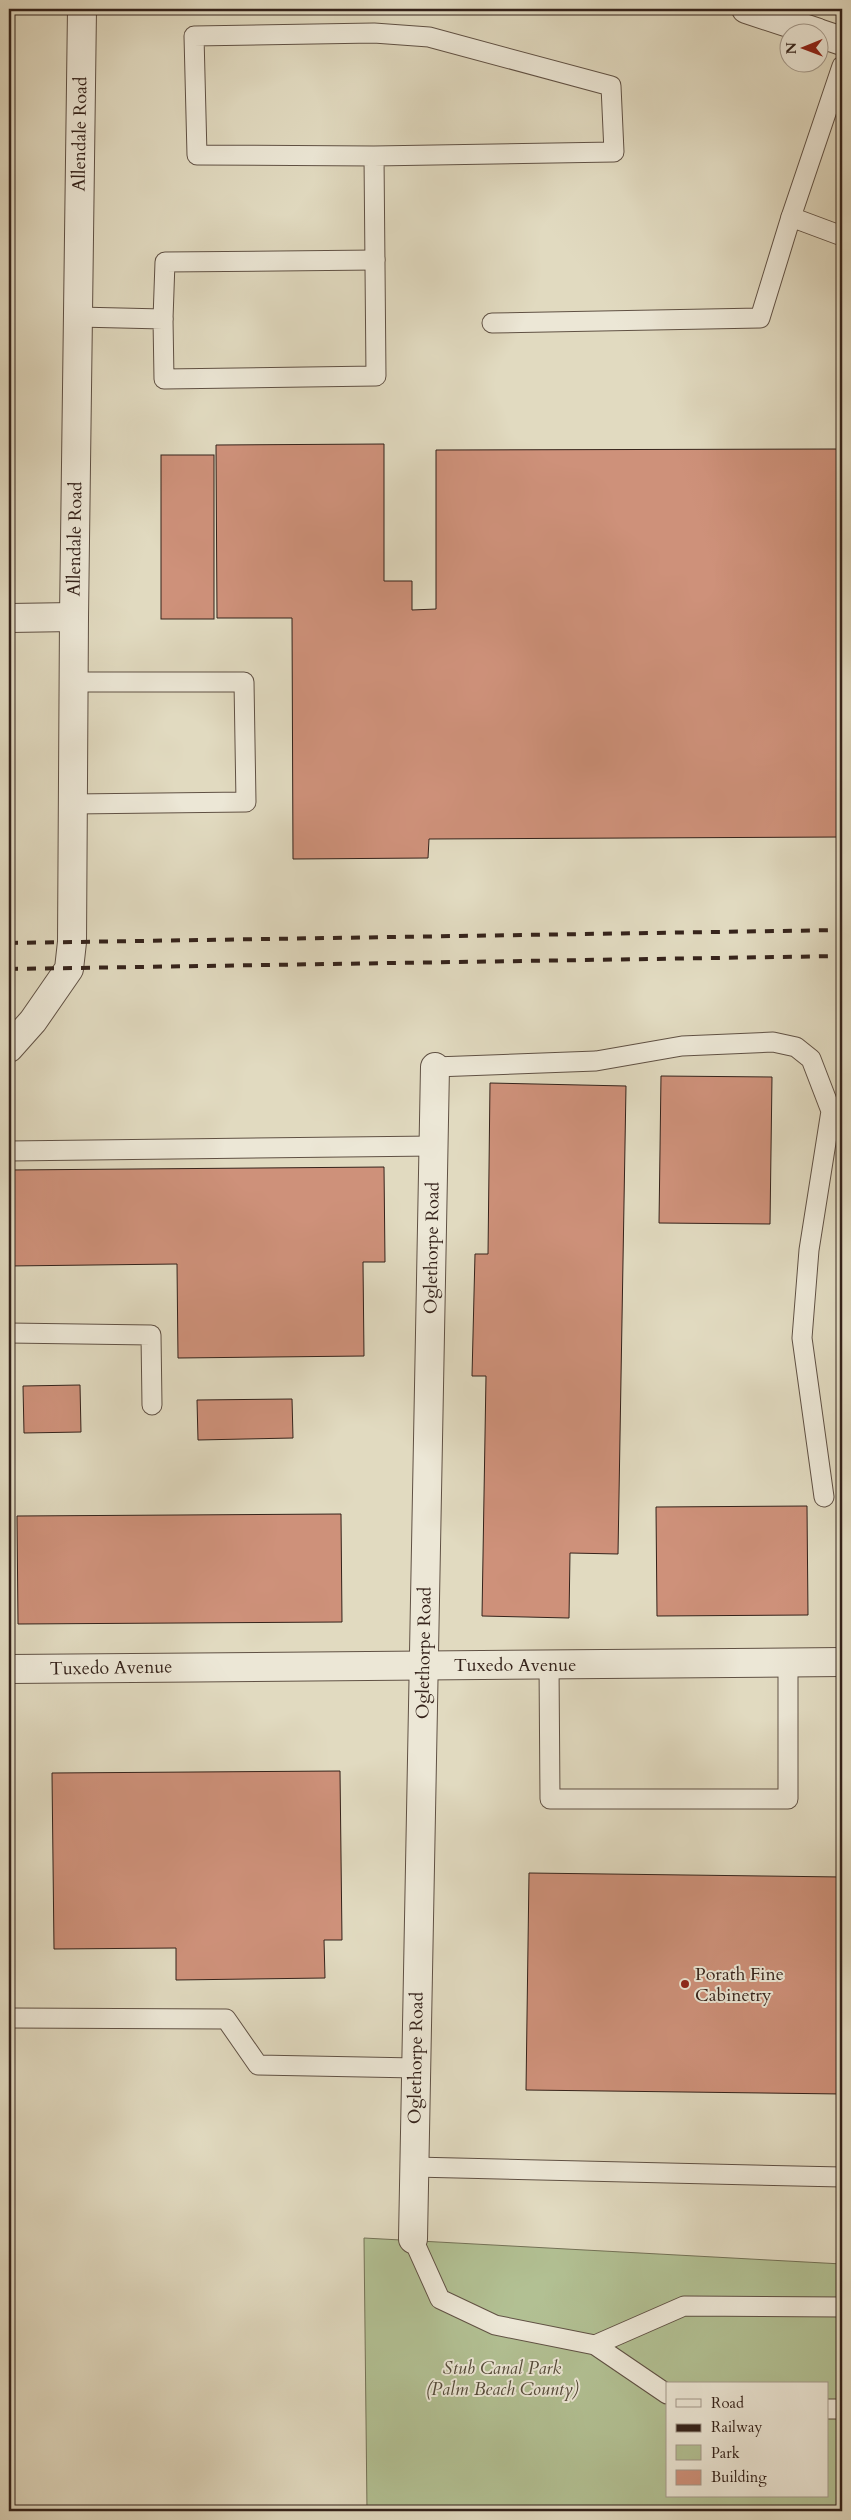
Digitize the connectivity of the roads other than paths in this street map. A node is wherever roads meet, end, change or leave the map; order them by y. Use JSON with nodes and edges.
{"nodes":[{"id":1,"x":82,"y":9,"type":"edge"},
{"id":2,"x":746,"y":9,"type":"edge"},
{"id":3,"x":784,"y":22,"type":"edge"},
{"id":4,"x":828,"y":37,"type":"edge"},
{"id":5,"x":842,"y":42,"type":"edge"},
{"id":6,"x":842,"y":66,"type":"edge"},
{"id":7,"x":374,"y":156,"type":"junction"},
{"id":8,"x":791,"y":217,"type":"junction"},
{"id":9,"x":842,"y":236,"type":"edge"},
{"id":10,"x":375,"y":260,"type":"junction"},
{"id":11,"x":78,"y":317,"type":"junction"},
{"id":12,"x":163,"y":319,"type":"junction"},
{"id":13,"x":492,"y":323,"type":"dead end"},
{"id":14,"x":74,"y":617,"type":"junction"},
{"id":15,"x":9,"y":618,"type":"edge"},
{"id":16,"x":74,"y":682,"type":"junction"},
{"id":17,"x":73,"y":804,"type":"junction"},
{"id":18,"x":9,"y":1048,"type":"edge"},
{"id":19,"x":435,"y":1067,"type":"joint"},
{"id":20,"x":434,"y":1146,"type":"junction"},
{"id":21,"x":9,"y":1151,"type":"edge"},
{"id":22,"x":9,"y":1333,"type":"edge"},
{"id":23,"x":152,"y":1404,"type":"dead end"},
{"id":24,"x":824,"y":1497,"type":"dead end"},
{"id":25,"x":788,"y":1662,"type":"junction"},
{"id":26,"x":842,"y":1662,"type":"edge"},
{"id":27,"x":549,"y":1664,"type":"junction"},
{"id":28,"x":424,"y":1665,"type":"junction"},
{"id":29,"x":9,"y":1669,"type":"edge"},
{"id":30,"x":9,"y":2018,"type":"edge"},
{"id":31,"x":416,"y":2068,"type":"junction"},
{"id":32,"x":414,"y":2167,"type":"junction"},
{"id":33,"x":842,"y":2177,"type":"edge"},
{"id":34,"x":413,"y":2239,"type":"joint"},
{"id":35,"x":842,"y":2307,"type":"edge"},
{"id":36,"x":595,"y":2345,"type":"junction"},
{"id":37,"x":666,"y":2393,"type":"edge"},
{"id":38,"x":828,"y":2408,"type":"edge"},
{"id":39,"x":842,"y":2409,"type":"edge"}],
"edges":[{"from":1,"to":11,"type":"street","name":"Allendale Road"},
{"from":2,"to":3,"type":"street"},
{"from":4,"to":5,"type":"street"},
{"from":6,"to":8,"type":"lane"},
{"from":7,"to":7,"type":"lane"},
{"from":7,"to":10,"type":"lane"},
{"from":8,"to":9,"type":"lane"},
{"from":8,"to":13,"type":"lane"},
{"from":10,"to":12,"type":"lane"},
{"from":10,"to":12,"type":"lane"},
{"from":11,"to":12,"type":"lane"},
{"from":11,"to":14,"type":"street","name":"Allendale Road"},
{"from":14,"to":15,"type":"street"},
{"from":14,"to":16,"type":"street","name":"Allendale Road"},
{"from":16,"to":17,"type":"street","name":"Allendale Road"},
{"from":16,"to":17,"type":"lane"},
{"from":17,"to":18,"type":"street","name":"Allendale Road"},
{"from":19,"to":20,"type":"street","name":"Oglethorpe Road"},
{"from":19,"to":24,"type":"lane"},
{"from":20,"to":21,"type":"lane"},
{"from":20,"to":28,"type":"street","name":"Oglethorpe Road"},
{"from":22,"to":23,"type":"lane"},
{"from":25,"to":26,"type":"street","name":"Tuxedo Avenue"},
{"from":25,"to":27,"type":"street","name":"Tuxedo Avenue"},
{"from":25,"to":27,"type":"lane"},
{"from":27,"to":28,"type":"street","name":"Tuxedo Avenue"},
{"from":28,"to":29,"type":"street","name":"Tuxedo Avenue"},
{"from":28,"to":31,"type":"street","name":"Oglethorpe Road"},
{"from":30,"to":31,"type":"lane"},
{"from":31,"to":32,"type":"street","name":"Oglethorpe Road"},
{"from":32,"to":33,"type":"lane"},
{"from":32,"to":34,"type":"street","name":"Oglethorpe Road"},
{"from":34,"to":36,"type":"lane"},
{"from":35,"to":36,"type":"lane"},
{"from":36,"to":37,"type":"lane"},
{"from":38,"to":39,"type":"lane"}]}
